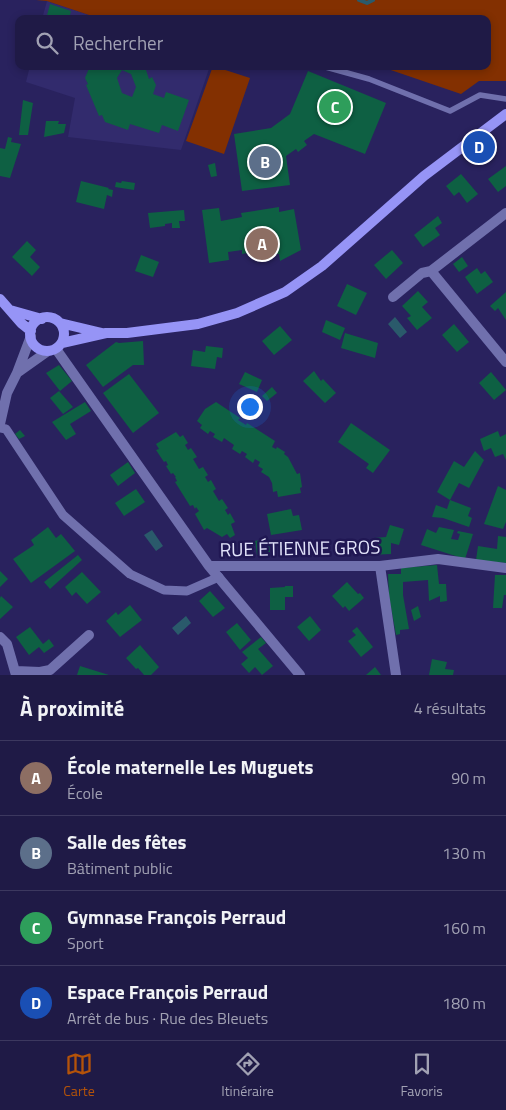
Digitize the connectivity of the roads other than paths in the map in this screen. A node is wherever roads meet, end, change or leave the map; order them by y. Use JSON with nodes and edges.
{"nodes":[{"id":1,"x":336,"y":70,"type":"edge"},
{"id":2,"x":506,"y":99,"type":"edge"},
{"id":3,"x":506,"y":114,"type":"edge"},
{"id":4,"x":506,"y":213,"type":"edge"},
{"id":5,"x":431,"y":271,"type":"junction"},
{"id":6,"x":393,"y":297,"type":"dead end"},
{"id":7,"x":0,"y":299,"type":"edge"},
{"id":8,"x":10,"y":310,"type":"junction"},
{"id":9,"x":42,"y":318,"type":"junction"},
{"id":10,"x":60,"y":323,"type":"junction"},
{"id":11,"x":106,"y":333,"type":"junction"},
{"id":12,"x":31,"y":334,"type":"junction"},
{"id":13,"x":55,"y":348,"type":"junction"},
{"id":14,"x":506,"y":362,"type":"edge"},
{"id":15,"x":16,"y":373,"type":"junction"},
{"id":16,"x":0,"y":424,"type":"edge"},
{"id":17,"x":0,"y":428,"type":"edge"},
{"id":18,"x":209,"y":566,"type":"junction"},
{"id":19,"x":380,"y":566,"type":"junction"},
{"id":20,"x":506,"y":568,"type":"edge"},
{"id":21,"x":219,"y":577,"type":"junction"},
{"id":22,"x":89,"y":635,"type":"dead end"},
{"id":23,"x":0,"y":636,"type":"edge"},
{"id":24,"x":16,"y":673,"type":"edge"},
{"id":25,"x":300,"y":675,"type":"edge"},
{"id":26,"x":396,"y":675,"type":"edge"}],
"edges":[{"from":1,"to":2,"type":"lane"},
{"from":3,"to":11,"type":"main road"},
{"from":4,"to":5,"type":"street"},
{"from":5,"to":6,"type":"street"},
{"from":5,"to":14,"type":"street"},
{"from":7,"to":8,"type":"main road"},
{"from":8,"to":9,"type":"main road"},
{"from":8,"to":12,"type":"main road"},
{"from":9,"to":10,"type":"main road"},
{"from":9,"to":12,"type":"main road"},
{"from":10,"to":11,"type":"main road"},
{"from":10,"to":13,"type":"main road"},
{"from":11,"to":13,"type":"main road"},
{"from":12,"to":13,"type":"main road"},
{"from":12,"to":15,"type":"street"},
{"from":13,"to":15,"type":"street"},
{"from":13,"to":18,"type":"street","name":"RUE ÉTIENNE GROS"},
{"from":15,"to":16,"type":"street"},
{"from":17,"to":21,"type":"street"},
{"from":18,"to":19,"type":"street","name":"RUE ÉTIENNE GROS"},
{"from":18,"to":21,"type":"street"},
{"from":19,"to":20,"type":"street","name":"RUE ÉTIENNE GROS"},
{"from":19,"to":26,"type":"street"},
{"from":21,"to":25,"type":"street"},
{"from":22,"to":24,"type":"street"},
{"from":23,"to":24,"type":"street"}]}
